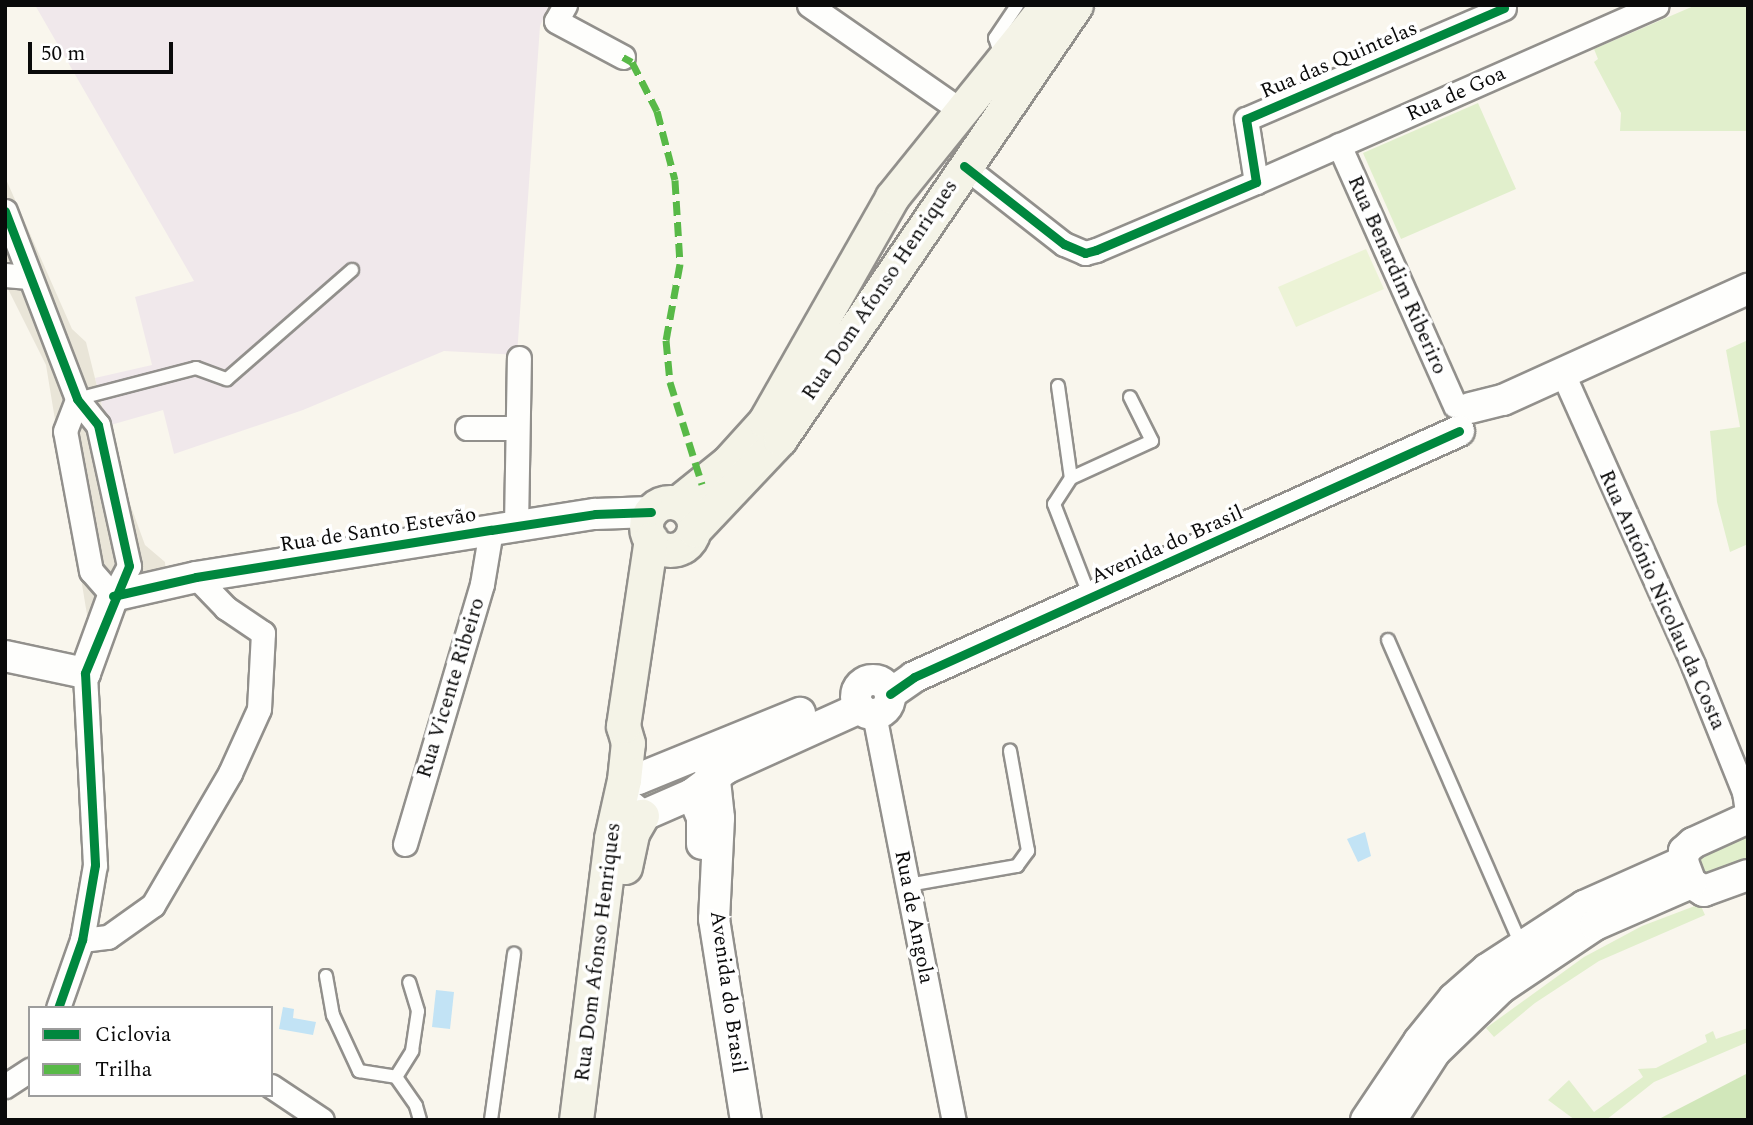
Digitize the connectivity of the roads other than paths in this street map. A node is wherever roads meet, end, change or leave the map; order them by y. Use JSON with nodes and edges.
{"nodes":[{"id":1,"x":565,"y":5,"type":"edge"},
{"id":2,"x":809,"y":5,"type":"edge"},
{"id":3,"x":1017,"y":5,"type":"edge"},
{"id":4,"x":1047,"y":5,"type":"edge"},
{"id":5,"x":1076,"y":5,"type":"edge"},
{"id":6,"x":1657,"y":5,"type":"edge"},
{"id":7,"x":1504,"y":8,"type":"dead end"},
{"id":8,"x":623,"y":57,"type":"dead end"},
{"id":9,"x":1004,"y":63,"type":"junction"},
{"id":10,"x":983,"y":105,"type":"junction"},
{"id":11,"x":1339,"y":145,"type":"junction"},
{"id":12,"x":929,"y":153,"type":"junction"},
{"id":13,"x":960,"y":170,"type":"junction"},
{"id":14,"x":1256,"y":181,"type":"junction"},
{"id":15,"x":5,"y":211,"type":"edge"},
{"id":16,"x":352,"y":270,"type":"dead end"},
{"id":17,"x":5,"y":275,"type":"edge"},
{"id":18,"x":29,"y":277,"type":"junction"},
{"id":19,"x":1748,"y":289,"type":"edge"},
{"id":20,"x":1748,"y":306,"type":"edge"},
{"id":21,"x":519,"y":358,"type":"dead end"},
{"id":22,"x":1568,"y":385,"type":"junction"},
{"id":23,"x":1059,"y":386,"type":"dead end"},
{"id":24,"x":1130,"y":397,"type":"dead end"},
{"id":25,"x":77,"y":398,"type":"junction"},
{"id":26,"x":1461,"y":418,"type":"junction"},
{"id":27,"x":467,"y":428,"type":"dead end"},
{"id":28,"x":516,"y":428,"type":"junction"},
{"id":29,"x":1070,"y":478,"type":"junction"},
{"id":30,"x":668,"y":527,"type":"junction"},
{"id":31,"x":503,"y":528,"type":"junction"},
{"id":32,"x":196,"y":577,"type":"junction"},
{"id":33,"x":1086,"y":584,"type":"junction"},
{"id":34,"x":113,"y":596,"type":"junction"},
{"id":35,"x":1388,"y":640,"type":"dead end"},
{"id":36,"x":5,"y":656,"type":"edge"},
{"id":37,"x":85,"y":673,"type":"junction"},
{"id":38,"x":872,"y":698,"type":"junction"},
{"id":39,"x":1010,"y":751,"type":"dead end"},
{"id":40,"x":702,"y":776,"type":"junction"},
{"id":41,"x":629,"y":798,"type":"junction"},
{"id":42,"x":1748,"y":818,"type":"edge"},
{"id":43,"x":405,"y":844,"type":"dead end"},
{"id":44,"x":1687,"y":873,"type":"junction"},
{"id":45,"x":1748,"y":875,"type":"edge"},
{"id":46,"x":908,"y":886,"type":"junction"},
{"id":47,"x":82,"y":940,"type":"junction"},
{"id":48,"x":1521,"y":945,"type":"junction"},
{"id":49,"x":514,"y":954,"type":"dead end"},
{"id":50,"x":326,"y":976,"type":"dead end"},
{"id":51,"x":409,"y":982,"type":"dead end"},
{"id":52,"x":59,"y":1006,"type":"edge"},
{"id":53,"x":28,"y":1071,"type":"edge"},
{"id":54,"x":396,"y":1077,"type":"junction"},
{"id":55,"x":5,"y":1086,"type":"edge"},
{"id":56,"x":273,"y":1087,"type":"edge"},
{"id":57,"x":322,"y":1120,"type":"edge"},
{"id":58,"x":420,"y":1120,"type":"edge"},
{"id":59,"x":491,"y":1120,"type":"edge"},
{"id":60,"x":576,"y":1120,"type":"edge"},
{"id":61,"x":594,"y":1120,"type":"edge"},
{"id":62,"x":729,"y":1120,"type":"edge"},
{"id":63,"x":746,"y":1120,"type":"edge"},
{"id":64,"x":954,"y":1120,"type":"edge"},
{"id":65,"x":1366,"y":1120,"type":"edge"},
{"id":66,"x":1391,"y":1120,"type":"edge"}],
"edges":[{"from":1,"to":8,"type":"street"},
{"from":2,"to":10,"type":"street"},
{"from":3,"to":9,"type":"lane"},
{"from":4,"to":9,"type":"main road","name":"Rua Dom Afonso Henriques"},
{"from":5,"to":10,"type":"main road","name":"Rua Dom Afonso Henriques"},
{"from":6,"to":11,"type":"street","name":"Rua de Goa"},
{"from":7,"to":14,"type":"street","name":"Rua das Quintelas"},
{"from":9,"to":10,"type":"main road","name":"Rua Dom Afonso Henriques"},
{"from":10,"to":12,"type":"main road","name":"Rua Dom Afonso Henriques"},
{"from":10,"to":13,"type":"main road","name":"Rua Dom Afonso Henriques"},
{"from":11,"to":14,"type":"street","name":"Rua de Goa"},
{"from":11,"to":26,"type":"street","name":"Rua Benardim Riberiro"},
{"from":12,"to":13,"type":"main road"},
{"from":12,"to":30,"type":"main road","name":"Rua Dom Afonso Henriques"},
{"from":13,"to":14,"type":"street"},
{"from":13,"to":30,"type":"main road","name":"Rua Dom Afonso Henriques"},
{"from":15,"to":18,"type":"street"},
{"from":16,"to":25,"type":"lane"},
{"from":17,"to":18,"type":"street"},
{"from":18,"to":25,"type":"street"},
{"from":19,"to":26,"type":"street","name":"Avenida do Brasil"},
{"from":20,"to":22,"type":"street","name":"Avenida do Brasil"},
{"from":21,"to":28,"type":"street","name":"Rua Vicente Ribeiro"},
{"from":22,"to":26,"type":"street","name":"Avenida do Brasil"},
{"from":22,"to":42,"type":"street","name":"Rua António Nicolau da Costa"},
{"from":23,"to":29,"type":"lane"},
{"from":24,"to":29,"type":"lane"},
{"from":25,"to":34,"type":"street"},
{"from":25,"to":34,"type":"street"},
{"from":26,"to":33,"type":"street","name":"Avenida do Brasil"},
{"from":26,"to":38,"type":"street","name":"Avenida do Brasil"},
{"from":27,"to":28,"type":"street"},
{"from":28,"to":31,"type":"street","name":"Rua Vicente Ribeiro"},
{"from":29,"to":33,"type":"lane"},
{"from":30,"to":31,"type":"street","name":"Rua de Santo Estevão"},
{"from":30,"to":41,"type":"main road","name":"Rua Dom Afonso Henriques"},
{"from":31,"to":32,"type":"street","name":"Rua de Santo Estevão"},
{"from":31,"to":43,"type":"street","name":"Rua Vicente Ribeiro"},
{"from":32,"to":34,"type":"street","name":"Rua de Santo Estevão"},
{"from":32,"to":47,"type":"street"},
{"from":33,"to":38,"type":"street","name":"Avenida do Brasil"},
{"from":34,"to":37,"type":"street"},
{"from":35,"to":48,"type":"lane"},
{"from":36,"to":37,"type":"street"},
{"from":37,"to":47,"type":"street"},
{"from":38,"to":40,"type":"street","name":"Avenida do Brasil"},
{"from":38,"to":46,"type":"street","name":"Rua de Angola"},
{"from":39,"to":46,"type":"lane"},
{"from":40,"to":41,"type":"street","name":"Avenida do Brasil"},
{"from":40,"to":41,"type":"street","name":"Avenida do Brasil"},
{"from":40,"to":62,"type":"street","name":"Avenida do Brasil"},
{"from":40,"to":63,"type":"street","name":"Avenida do Brasil"},
{"from":41,"to":60,"type":"main road","name":"Rua Dom Afonso Henriques"},
{"from":41,"to":61,"type":"main road","name":"Rua Dom Afonso Henriques"},
{"from":42,"to":44,"type":"street"},
{"from":44,"to":45,"type":"street"},
{"from":44,"to":48,"type":"street"},
{"from":44,"to":66,"type":"street"},
{"from":46,"to":64,"type":"street","name":"Rua de Angola"},
{"from":47,"to":52,"type":"street"},
{"from":48,"to":65,"type":"street"},
{"from":49,"to":59,"type":"lane"},
{"from":50,"to":54,"type":"lane"},
{"from":51,"to":54,"type":"lane"},
{"from":53,"to":55,"type":"street"},
{"from":54,"to":58,"type":"lane"},
{"from":56,"to":57,"type":"street"}]}
